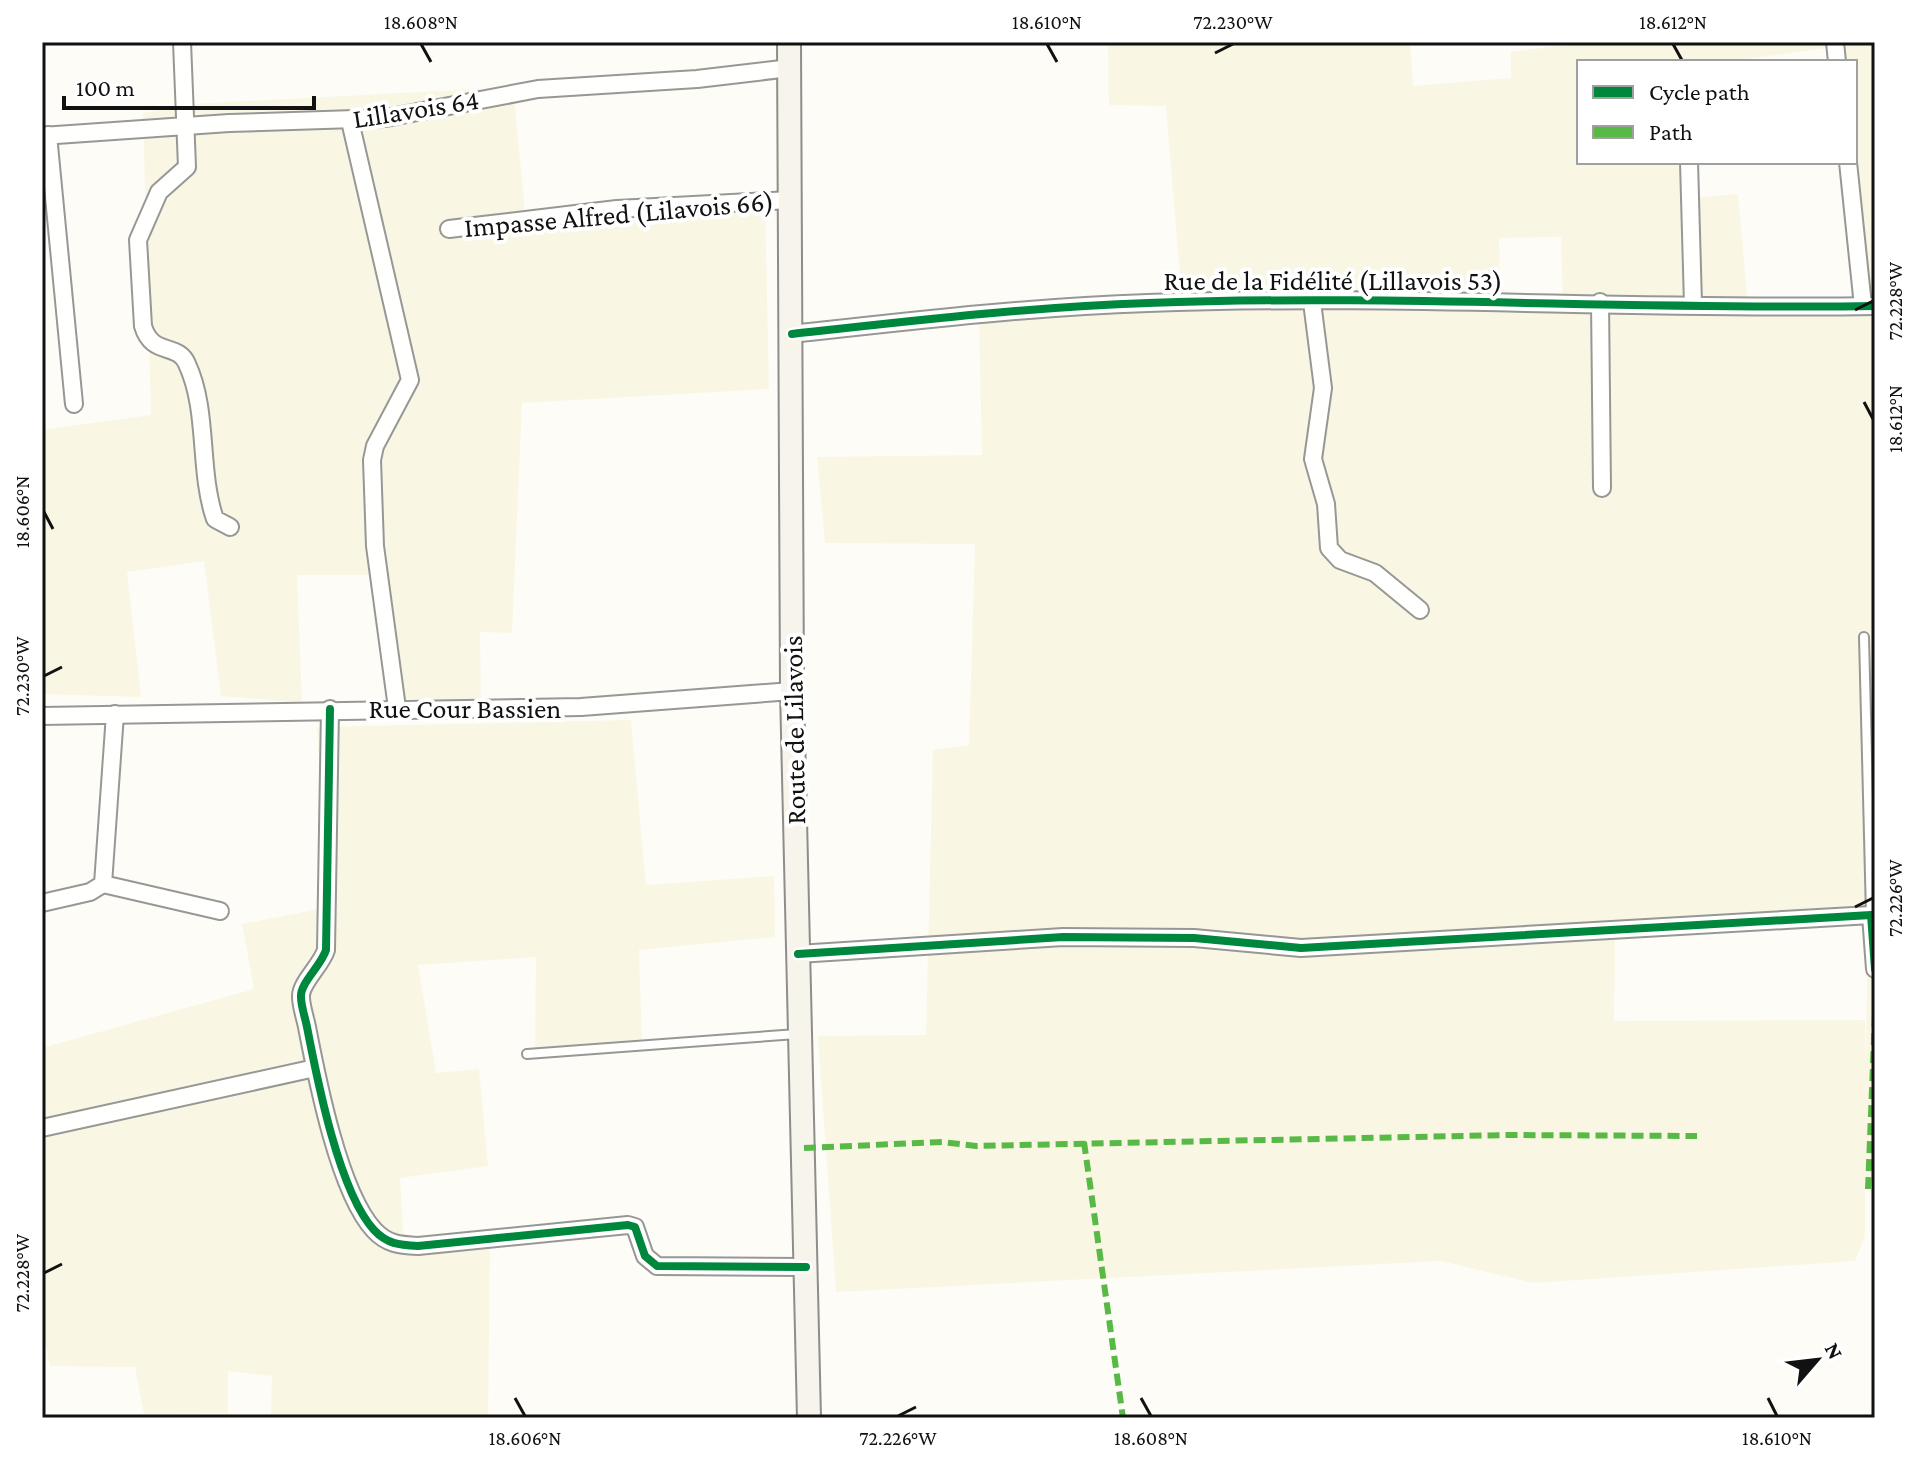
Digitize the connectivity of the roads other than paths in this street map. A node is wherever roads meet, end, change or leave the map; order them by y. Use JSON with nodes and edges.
{"nodes":[{"id":1,"x":182,"y":42,"type":"edge"},
{"id":2,"x":789,"y":42,"type":"edge"},
{"id":3,"x":790,"y":68,"type":"junction"},
{"id":4,"x":350,"y":121,"type":"junction"},
{"id":5,"x":188,"y":126,"type":"junction"},
{"id":6,"x":45,"y":136,"type":"edge"},
{"id":7,"x":1689,"y":164,"type":"edge"},
{"id":8,"x":1848,"y":164,"type":"edge"},
{"id":9,"x":790,"y":200,"type":"junction"},
{"id":10,"x":449,"y":229,"type":"dead end"},
{"id":11,"x":1312,"y":302,"type":"junction"},
{"id":12,"x":1600,"y":302,"type":"junction"},
{"id":13,"x":1693,"y":304,"type":"junction"},
{"id":14,"x":1869,"y":306,"type":"edge"},
{"id":15,"x":792,"y":334,"type":"junction"},
{"id":16,"x":74,"y":404,"type":"dead end"},
{"id":17,"x":1602,"y":488,"type":"dead end"},
{"id":18,"x":230,"y":527,"type":"dead end"},
{"id":19,"x":1420,"y":610,"type":"dead end"},
{"id":20,"x":1864,"y":637,"type":"dead end"},
{"id":21,"x":792,"y":691,"type":"junction"},
{"id":22,"x":397,"y":708,"type":"junction"},
{"id":23,"x":330,"y":709,"type":"junction"},
{"id":24,"x":115,"y":714,"type":"junction"},
{"id":25,"x":42,"y":716,"type":"edge"},
{"id":26,"x":103,"y":884,"type":"junction"},
{"id":27,"x":42,"y":903,"type":"edge"},
{"id":28,"x":220,"y":911,"type":"dead end"},
{"id":29,"x":1871,"y":915,"type":"junction"},
{"id":30,"x":798,"y":954,"type":"junction"},
{"id":31,"x":1875,"y":969,"type":"edge"},
{"id":32,"x":800,"y":1034,"type":"junction"},
{"id":33,"x":527,"y":1054,"type":"dead end"},
{"id":34,"x":315,"y":1068,"type":"junction"},
{"id":35,"x":42,"y":1128,"type":"edge"},
{"id":36,"x":806,"y":1267,"type":"junction"},
{"id":37,"x":809,"y":1418,"type":"edge"}],
"edges":[{"from":1,"to":5,"type":"street"},
{"from":2,"to":3,"type":"main road","name":"Route de Lilavois"},
{"from":3,"to":4,"type":"street","name":"Lillavois 64"},
{"from":3,"to":9,"type":"main road","name":"Route de Lilavois"},
{"from":4,"to":5,"type":"street","name":"Lillavois 64"},
{"from":4,"to":22,"type":"street"},
{"from":5,"to":6,"type":"street","name":"Lillavois 64"},
{"from":5,"to":18,"type":"street"},
{"from":6,"to":16,"type":"street"},
{"from":7,"to":13,"type":"street"},
{"from":8,"to":14,"type":"street"},
{"from":9,"to":10,"type":"street","name":"Impasse Alfred (Lilavois 66)"},
{"from":9,"to":15,"type":"main road","name":"Route de Lilavois"},
{"from":11,"to":12,"type":"street","name":"Rue de la Fidélité (Lillavois 53)"},
{"from":11,"to":15,"type":"street","name":"Rue de la Fidélité (Lillavois 53)"},
{"from":11,"to":19,"type":"street"},
{"from":12,"to":13,"type":"street","name":"Rue de la Fidélité (Lillavois 53)"},
{"from":12,"to":17,"type":"street"},
{"from":13,"to":14,"type":"street","name":"Rue de la Fidélité (Lillavois 53)"},
{"from":15,"to":21,"type":"main road","name":"Route de Lilavois"},
{"from":20,"to":29,"type":"lane"},
{"from":21,"to":22,"type":"street","name":"Rue Cour Bassien"},
{"from":21,"to":30,"type":"main road","name":"Route de Lilavois"},
{"from":22,"to":23,"type":"street","name":"Rue Cour Bassien"},
{"from":23,"to":24,"type":"street","name":"Rue Cour Bassien"},
{"from":23,"to":34,"type":"street"},
{"from":24,"to":25,"type":"street","name":"Rue Cour Bassien"},
{"from":24,"to":26,"type":"street"},
{"from":26,"to":27,"type":"street"},
{"from":26,"to":28,"type":"street"},
{"from":29,"to":30,"type":"street"},
{"from":29,"to":31,"type":"street"},
{"from":30,"to":32,"type":"main road","name":"Route de Lilavois"},
{"from":32,"to":33,"type":"lane"},
{"from":32,"to":36,"type":"main road","name":"Route de Lilavois"},
{"from":34,"to":35,"type":"street"},
{"from":34,"to":36,"type":"street"},
{"from":36,"to":37,"type":"main road","name":"Route de Lilavois"}]}
